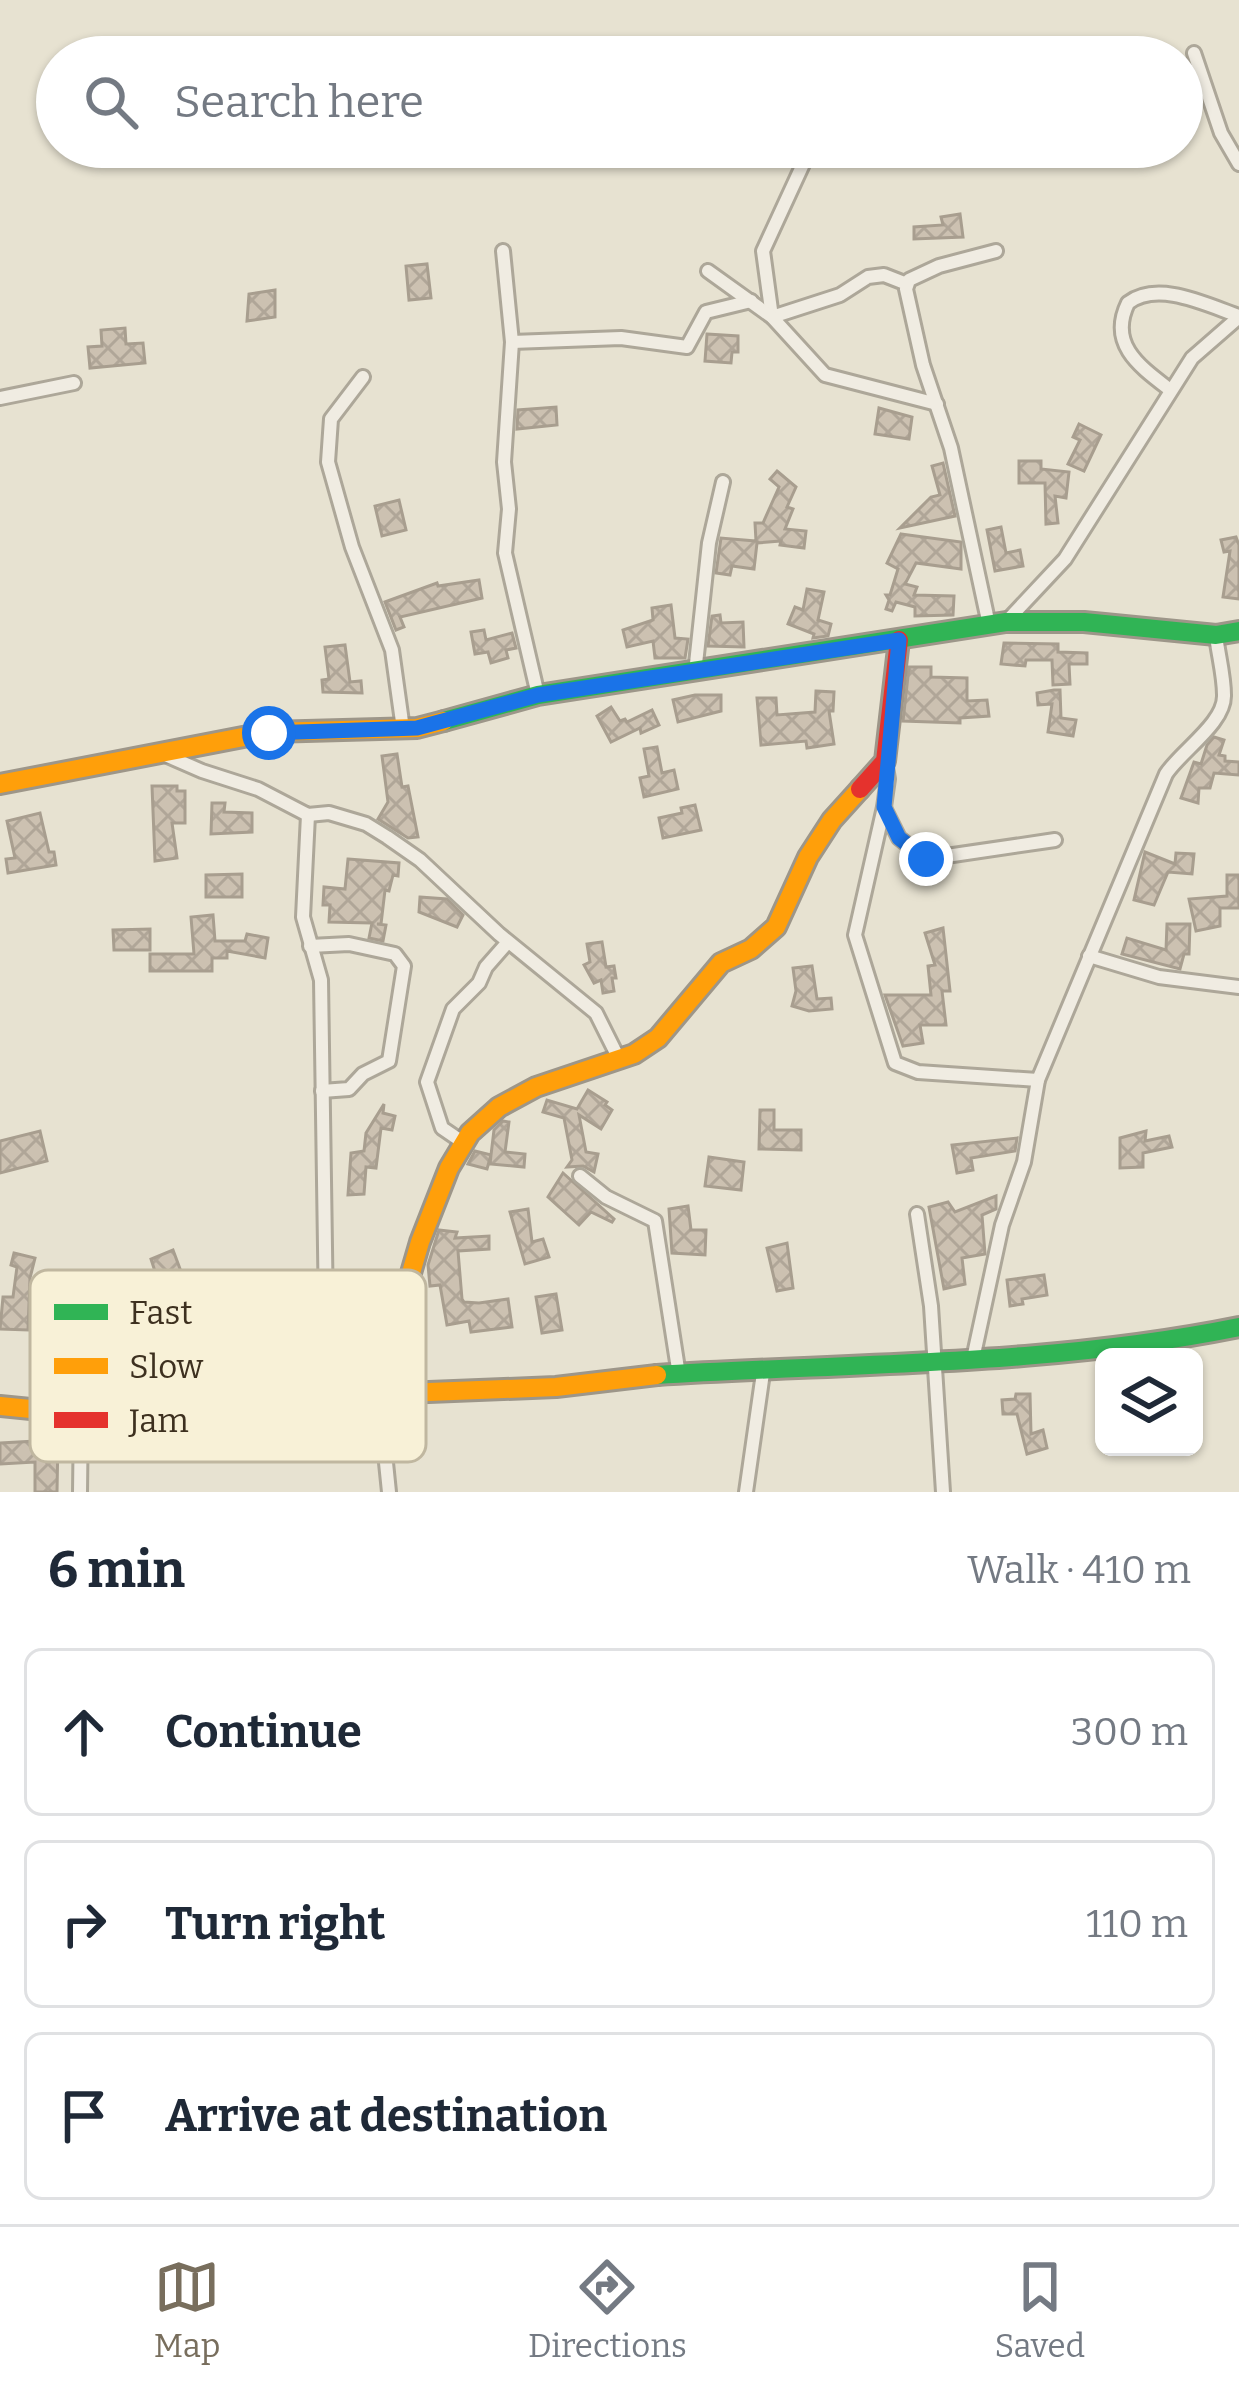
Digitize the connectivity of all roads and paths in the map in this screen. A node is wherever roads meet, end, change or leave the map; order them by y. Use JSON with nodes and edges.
{"nodes":[{"id":1,"x":1203,"y":80,"type":"edge"},
{"id":2,"x":1239,"y":164,"type":"edge"},
{"id":3,"x":801,"y":168,"type":"edge"},
{"id":4,"x":503,"y":250,"type":"dead end"},
{"id":5,"x":996,"y":251,"type":"dead end"},
{"id":6,"x":708,"y":271,"type":"dead end"},
{"id":7,"x":908,"y":284,"type":"junction"},
{"id":8,"x":752,"y":301,"type":"junction"},
{"id":9,"x":772,"y":317,"type":"junction"},
{"id":10,"x":1239,"y":317,"type":"edge"},
{"id":11,"x":512,"y":342,"type":"junction"},
{"id":12,"x":363,"y":377,"type":"dead end"},
{"id":13,"x":74,"y":383,"type":"dead end"},
{"id":14,"x":1169,"y":389,"type":"junction"},
{"id":15,"x":0,"y":398,"type":"edge"},
{"id":16,"x":937,"y":404,"type":"junction"},
{"id":17,"x":723,"y":482,"type":"dead end"},
{"id":18,"x":998,"y":623,"type":"junction"},
{"id":19,"x":1239,"y":632,"type":"edge"},
{"id":20,"x":1216,"y":635,"type":"junction"},
{"id":21,"x":899,"y":640,"type":"junction"},
{"id":22,"x":695,"y":673,"type":"junction"},
{"id":23,"x":538,"y":695,"type":"junction"},
{"id":24,"x":403,"y":729,"type":"junction"},
{"id":25,"x":162,"y":753,"type":"junction"},
{"id":26,"x":886,"y":761,"type":"junction"},
{"id":27,"x":0,"y":784,"type":"edge"},
{"id":28,"x":884,"y":807,"type":"junction"},
{"id":29,"x":308,"y":815,"type":"junction"},
{"id":30,"x":1055,"y":840,"type":"dead end"},
{"id":31,"x":508,"y":942,"type":"junction"},
{"id":32,"x":310,"y":946,"type":"junction"},
{"id":33,"x":1089,"y":956,"type":"junction"},
{"id":34,"x":1239,"y":987,"type":"edge"},
{"id":35,"x":620,"y":1061,"type":"junction"},
{"id":36,"x":1037,"y":1080,"type":"junction"},
{"id":37,"x":322,"y":1091,"type":"junction"},
{"id":38,"x":464,"y":1143,"type":"junction"},
{"id":39,"x":580,"y":1176,"type":"dead end"},
{"id":40,"x":917,"y":1214,"type":"dead end"},
{"id":41,"x":323,"y":1270,"type":"edge"},
{"id":42,"x":412,"y":1270,"type":"edge"},
{"id":43,"x":1239,"y":1327,"type":"edge"},
{"id":44,"x":974,"y":1359,"type":"junction"},
{"id":45,"x":933,"y":1364,"type":"junction"},
{"id":46,"x":763,"y":1373,"type":"junction"},
{"id":47,"x":679,"y":1375,"type":"junction"},
{"id":48,"x":426,"y":1392,"type":"edge"},
{"id":49,"x":0,"y":1406,"type":"edge"},
{"id":50,"x":30,"y":1409,"type":"edge"},
{"id":51,"x":80,"y":1462,"type":"edge"},
{"id":52,"x":386,"y":1462,"type":"edge"},
{"id":53,"x":80,"y":1492,"type":"edge"},
{"id":54,"x":389,"y":1492,"type":"edge"},
{"id":55,"x":746,"y":1492,"type":"edge"},
{"id":56,"x":943,"y":1492,"type":"edge"}],
"edges":[{"from":1,"to":2,"type":"street"},
{"from":3,"to":9,"type":"street"},
{"from":4,"to":11,"type":"street"},
{"from":5,"to":7,"type":"street"},
{"from":6,"to":8,"type":"street"},
{"from":7,"to":9,"type":"street"},
{"from":7,"to":16,"type":"street"},
{"from":8,"to":9,"type":"street"},
{"from":8,"to":11,"type":"street"},
{"from":9,"to":16,"type":"street"},
{"from":10,"to":14,"type":"street"},
{"from":10,"to":14,"type":"street"},
{"from":11,"to":23,"type":"street"},
{"from":12,"to":24,"type":"street"},
{"from":13,"to":15,"type":"street"},
{"from":14,"to":18,"type":"street"},
{"from":16,"to":18,"type":"street"},
{"from":17,"to":22,"type":"street"},
{"from":18,"to":20,"type":"street"},
{"from":18,"to":21,"type":"street"},
{"from":19,"to":20,"type":"street"},
{"from":20,"to":33,"type":"street"},
{"from":21,"to":22,"type":"street"},
{"from":21,"to":26,"type":"street"},
{"from":22,"to":23,"type":"street"},
{"from":23,"to":24,"type":"street"},
{"from":24,"to":25,"type":"street"},
{"from":25,"to":27,"type":"street"},
{"from":25,"to":29,"type":"street"},
{"from":26,"to":28,"type":"street"},
{"from":26,"to":35,"type":"street"},
{"from":28,"to":30,"type":"street"},
{"from":28,"to":36,"type":"street"},
{"from":29,"to":31,"type":"street"},
{"from":29,"to":32,"type":"street"},
{"from":31,"to":35,"type":"street"},
{"from":31,"to":38,"type":"street"},
{"from":32,"to":37,"type":"street"},
{"from":32,"to":37,"type":"street"},
{"from":33,"to":34,"type":"street"},
{"from":33,"to":36,"type":"street"},
{"from":35,"to":38,"type":"street"},
{"from":36,"to":44,"type":"street"},
{"from":37,"to":41,"type":"street"},
{"from":38,"to":42,"type":"street"},
{"from":39,"to":47,"type":"street"},
{"from":40,"to":45,"type":"street"},
{"from":43,"to":44,"type":"street"},
{"from":44,"to":45,"type":"street"},
{"from":45,"to":46,"type":"street"},
{"from":45,"to":56,"type":"street"},
{"from":46,"to":47,"type":"street"},
{"from":46,"to":55,"type":"street"},
{"from":47,"to":48,"type":"street"},
{"from":49,"to":50,"type":"street"},
{"from":51,"to":53,"type":"street"},
{"from":52,"to":54,"type":"street"}]}
